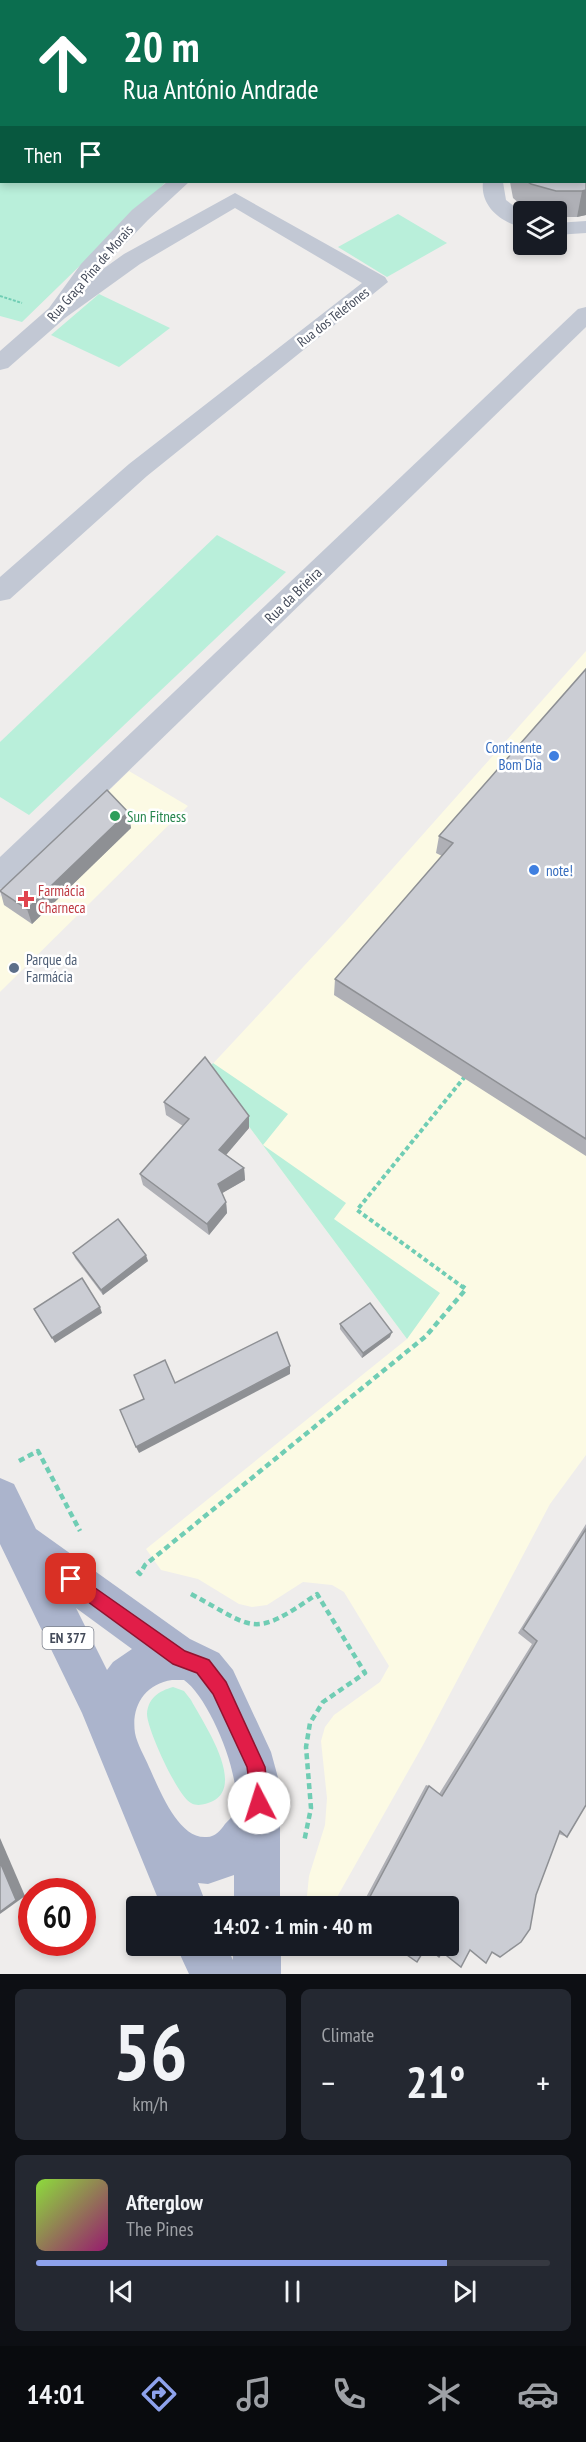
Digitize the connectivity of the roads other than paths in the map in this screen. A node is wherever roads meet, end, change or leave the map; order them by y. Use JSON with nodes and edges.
{"nodes":[{"id":1,"x":178,"y":183,"type":"edge"},
{"id":2,"x":492,"y":183,"type":"edge"},
{"id":3,"x":513,"y":215,"type":"edge"},
{"id":4,"x":586,"y":227,"type":"edge"},
{"id":5,"x":567,"y":228,"type":"edge"},
{"id":6,"x":57,"y":314,"type":"junction"},
{"id":7,"x":586,"y":314,"type":"edge"},
{"id":8,"x":0,"y":363,"type":"edge"},
{"id":9,"x":0,"y":592,"type":"edge"},
{"id":10,"x":0,"y":876,"type":"edge"},
{"id":11,"x":5,"y":1482,"type":"edge"},
{"id":12,"x":20,"y":1542,"type":"junction"},
{"id":13,"x":179,"y":1658,"type":"junction"},
{"id":14,"x":113,"y":1736,"type":"junction"},
{"id":15,"x":259,"y":1803,"type":"junction"},
{"id":16,"x":153,"y":1829,"type":"junction"},
{"id":17,"x":180,"y":1896,"type":"edge"},
{"id":18,"x":257,"y":1896,"type":"edge"},
{"id":19,"x":205,"y":1956,"type":"edge"},
{"id":20,"x":257,"y":1956,"type":"edge"},
{"id":21,"x":215,"y":1974,"type":"edge"},
{"id":22,"x":257,"y":1974,"type":"edge"}],
"edges":[{"from":1,"to":6,"type":"street","name":"Rua Graça Pina de Morais"},
{"from":2,"to":3,"type":"street"},
{"from":4,"to":5,"type":"street"},
{"from":6,"to":8,"type":"street","name":"Rua Graça Pina de Morais"},
{"from":6,"to":9,"type":"street","name":"Rua dos Telefones"},
{"from":7,"to":10,"type":"street","name":"Rua da Brieira"},
{"from":11,"to":12,"type":"main road","number":"EN 377"},
{"from":12,"to":13,"type":"main road","number":"EN 377"},
{"from":12,"to":14,"type":"main road","number":"EN 377"},
{"from":13,"to":14,"type":"main road","number":"EN 377"},
{"from":13,"to":15,"type":"main road","number":"EN 377"},
{"from":14,"to":16,"type":"main road","number":"EN 377"},
{"from":15,"to":16,"type":"main road","number":"EN 377"},
{"from":15,"to":18,"type":"main road","number":"EN 377"},
{"from":16,"to":17,"type":"main road","number":"EN 377"},
{"from":19,"to":21,"type":"main road"},
{"from":20,"to":22,"type":"main road"}]}
